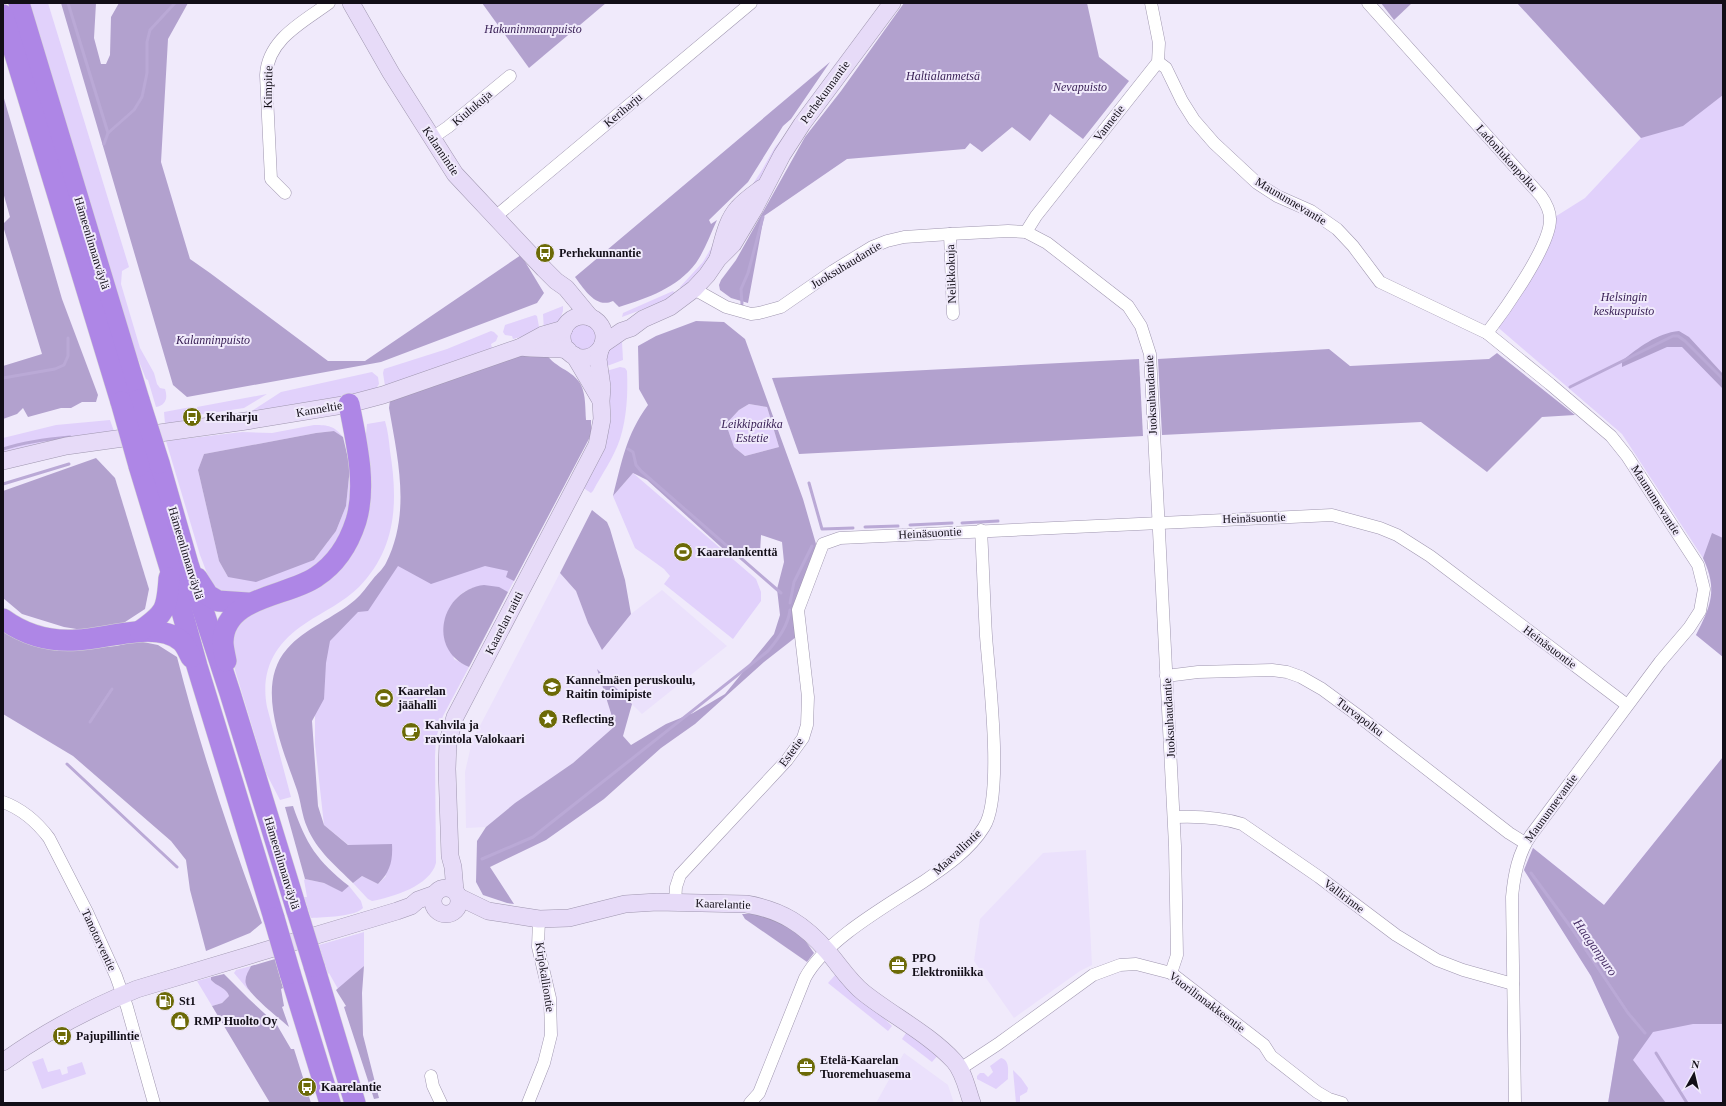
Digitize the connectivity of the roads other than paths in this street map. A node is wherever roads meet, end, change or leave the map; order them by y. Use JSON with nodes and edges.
{"nodes":[{"id":1,"x":19,"y":3,"type":"edge"},
{"id":2,"x":329,"y":3,"type":"edge"},
{"id":3,"x":351,"y":3,"type":"edge"},
{"id":4,"x":751,"y":3,"type":"edge"},
{"id":5,"x":892,"y":3,"type":"edge"},
{"id":6,"x":1151,"y":3,"type":"edge"},
{"id":7,"x":1368,"y":3,"type":"edge"},
{"id":8,"x":3,"y":15,"type":"edge"},
{"id":9,"x":1158,"y":62,"type":"junction"},
{"id":10,"x":510,"y":76,"type":"dead end"},
{"id":11,"x":432,"y":138,"type":"junction"},
{"id":12,"x":285,"y":193,"type":"dead end"},
{"id":13,"x":495,"y":217,"type":"junction"},
{"id":14,"x":1026,"y":232,"type":"junction"},
{"id":15,"x":950,"y":234,"type":"junction"},
{"id":16,"x":556,"y":281,"type":"junction"},
{"id":17,"x":694,"y":289,"type":"junction"},
{"id":18,"x":953,"y":314,"type":"dead end"},
{"id":19,"x":643,"y":319,"type":"junction"},
{"id":20,"x":594,"y":320,"type":"junction"},
{"id":21,"x":567,"y":325,"type":"junction"},
{"id":22,"x":1487,"y":333,"type":"junction"},
{"id":23,"x":521,"y":346,"type":"junction"},
{"id":24,"x":601,"y":347,"type":"junction"},
{"id":25,"x":571,"y":353,"type":"junction"},
{"id":26,"x":601,"y":400,"type":"junction"},
{"id":27,"x":130,"y":401,"type":"junction"},
{"id":28,"x":349,"y":404,"type":"junction"},
{"id":29,"x":110,"y":441,"type":"junction"},
{"id":30,"x":3,"y":461,"type":"edge"},
{"id":31,"x":3,"y":472,"type":"edge"},
{"id":32,"x":1158,"y":522,"type":"junction"},
{"id":33,"x":981,"y":530,"type":"junction"},
{"id":34,"x":823,"y":544,"type":"joint"},
{"id":35,"x":179,"y":566,"type":"junction"},
{"id":36,"x":248,"y":603,"type":"junction"},
{"id":37,"x":3,"y":619,"type":"edge"},
{"id":38,"x":140,"y":631,"type":"junction"},
{"id":39,"x":197,"y":666,"type":"junction"},
{"id":40,"x":1166,"y":676,"type":"junction"},
{"id":41,"x":230,"y":693,"type":"junction"},
{"id":42,"x":1627,"y":705,"type":"junction"},
{"id":43,"x":3,"y":802,"type":"edge"},
{"id":44,"x":1174,"y":818,"type":"junction"},
{"id":45,"x":1525,"y":843,"type":"junction"},
{"id":46,"x":446,"y":899,"type":"junction"},
{"id":47,"x":675,"y":903,"type":"junction"},
{"id":48,"x":540,"y":919,"type":"junction"},
{"id":49,"x":827,"y":951,"type":"junction"},
{"id":50,"x":1171,"y":973,"type":"junction"},
{"id":51,"x":1513,"y":984,"type":"junction"},
{"id":52,"x":123,"y":994,"type":"junction"},
{"id":53,"x":3,"y":1062,"type":"edge"},
{"id":54,"x":960,"y":1069,"type":"junction"},
{"id":55,"x":431,"y":1076,"type":"dead end"},
{"id":56,"x":154,"y":1103,"type":"edge"},
{"id":57,"x":330,"y":1103,"type":"edge"},
{"id":58,"x":355,"y":1103,"type":"edge"},
{"id":59,"x":441,"y":1103,"type":"edge"},
{"id":60,"x":528,"y":1103,"type":"edge"},
{"id":61,"x":750,"y":1103,"type":"edge"},
{"id":62,"x":972,"y":1103,"type":"edge"},
{"id":63,"x":1342,"y":1103,"type":"edge"},
{"id":64,"x":1515,"y":1103,"type":"edge"}],
"edges":[{"from":1,"to":27,"type":"highway","name":"Hämeenlinnanväylä"},
{"from":2,"to":12,"type":"street","name":"Kimpitie"},
{"from":3,"to":11,"type":"main road","name":"Kalannintie"},
{"from":4,"to":13,"type":"street","name":"Keriharju"},
{"from":5,"to":17,"type":"main road","name":"Perhekunnantie"},
{"from":6,"to":9,"type":"street"},
{"from":7,"to":22,"type":"street","name":"Ladonlukonpolku"},
{"from":8,"to":27,"type":"highway","name":"Hämeenlinnanväylä"},
{"from":9,"to":14,"type":"street","name":"Vannetie"},
{"from":9,"to":22,"type":"street","name":"Maununnevantie"},
{"from":10,"to":11,"type":"street","name":"Kiulukuja"},
{"from":11,"to":13,"type":"main road","name":"Kalannintie"},
{"from":13,"to":16,"type":"main road","name":"Kalannintie"},
{"from":14,"to":15,"type":"street","name":"Juoksuhaudantie"},
{"from":14,"to":32,"type":"street","name":"Juoksuhaudantie"},
{"from":15,"to":17,"type":"street","name":"Juoksuhaudantie"},
{"from":15,"to":18,"type":"street","name":"Nelikkokuja"},
{"from":16,"to":20,"type":"main road","name":"Kalannintie"},
{"from":16,"to":21,"type":"main road","name":"Kalannintie"},
{"from":17,"to":19,"type":"main road","name":"Perhekunnantie"},
{"from":19,"to":20,"type":"main road","name":"Perhekunnantie"},
{"from":19,"to":24,"type":"main road","name":"Perhekunnantie"},
{"from":20,"to":21,"type":"main road"},
{"from":20,"to":24,"type":"main road"},
{"from":21,"to":23,"type":"main road","name":"Kanneltie"},
{"from":21,"to":25,"type":"main road"},
{"from":22,"to":42,"type":"street","name":"Maununnevantie"},
{"from":23,"to":25,"type":"main road","name":"Kanneltie"},
{"from":23,"to":28,"type":"main road","name":"Kanneltie"},
{"from":24,"to":25,"type":"main road"},
{"from":24,"to":26,"type":"main road","name":"Kaarelan raitti"},
{"from":25,"to":26,"type":"main road","name":"Kaarelan raitti"},
{"from":26,"to":46,"type":"main road","name":"Kaarelan raitti"},
{"from":27,"to":35,"type":"highway","name":"Hämeenlinnanväylä","bridge":true},
{"from":28,"to":29,"type":"main road","name":"Kanneltie"},
{"from":28,"to":36,"type":"highway"},
{"from":29,"to":30,"type":"main road","name":"Kanneltie"},
{"from":29,"to":31,"type":"main road","name":"Kanneltie"},
{"from":32,"to":33,"type":"street","name":"Heinäsuontie"},
{"from":32,"to":40,"type":"street","name":"Juoksuhaudantie"},
{"from":32,"to":42,"type":"street","name":"Heinäsuontie"},
{"from":33,"to":34,"type":"street","name":"Heinäsuontie"},
{"from":33,"to":49,"type":"street","name":"Maavallintie"},
{"from":34,"to":47,"type":"street","name":"Estetie"},
{"from":35,"to":36,"type":"highway"},
{"from":35,"to":38,"type":"highway"},
{"from":35,"to":39,"type":"highway","name":"Hämeenlinnanväylä"},
{"from":35,"to":41,"type":"highway","name":"Hämeenlinnanväylä"},
{"from":36,"to":41,"type":"highway"},
{"from":37,"to":38,"type":"highway"},
{"from":38,"to":39,"type":"highway"},
{"from":39,"to":57,"type":"highway","name":"Hämeenlinnanväylä","bridge":true},
{"from":40,"to":44,"type":"street","name":"Juoksuhaudantie"},
{"from":40,"to":45,"type":"street","name":"Turvapolku"},
{"from":41,"to":58,"type":"highway","name":"Hämeenlinnanväylä","bridge":true},
{"from":42,"to":45,"type":"street","name":"Maununnevantie"},
{"from":43,"to":52,"type":"street","name":"Tanotorventie"},
{"from":44,"to":50,"type":"street","name":"Juoksuhaudantie"},
{"from":44,"to":51,"type":"street","name":"Vallirinne"},
{"from":45,"to":51,"type":"street","name":"Maununnevantie"},
{"from":46,"to":48,"type":"main road","name":"Kaarelantie"},
{"from":46,"to":52,"type":"main road","name":"Kaarelantie"},
{"from":47,"to":48,"type":"main road","name":"Kaarelantie"},
{"from":47,"to":49,"type":"main road","name":"Kaarelantie"},
{"from":48,"to":60,"type":"street","name":"Kirjokalliontie"},
{"from":49,"to":54,"type":"main road","name":"Kaarelantie"},
{"from":49,"to":61,"type":"street","name":"Maavallintie"},
{"from":50,"to":54,"type":"street","name":"Vuorilinnakkeentie"},
{"from":50,"to":63,"type":"street","name":"Vuorilinnakkeentie"},
{"from":51,"to":64,"type":"street","name":"Maununnevantie"},
{"from":52,"to":53,"type":"main road","name":"Kaarelantie"},
{"from":52,"to":56,"type":"street","name":"Tanotorventie"},
{"from":54,"to":62,"type":"main road","name":"Kaarelantie"},
{"from":55,"to":59,"type":"street"}]}
